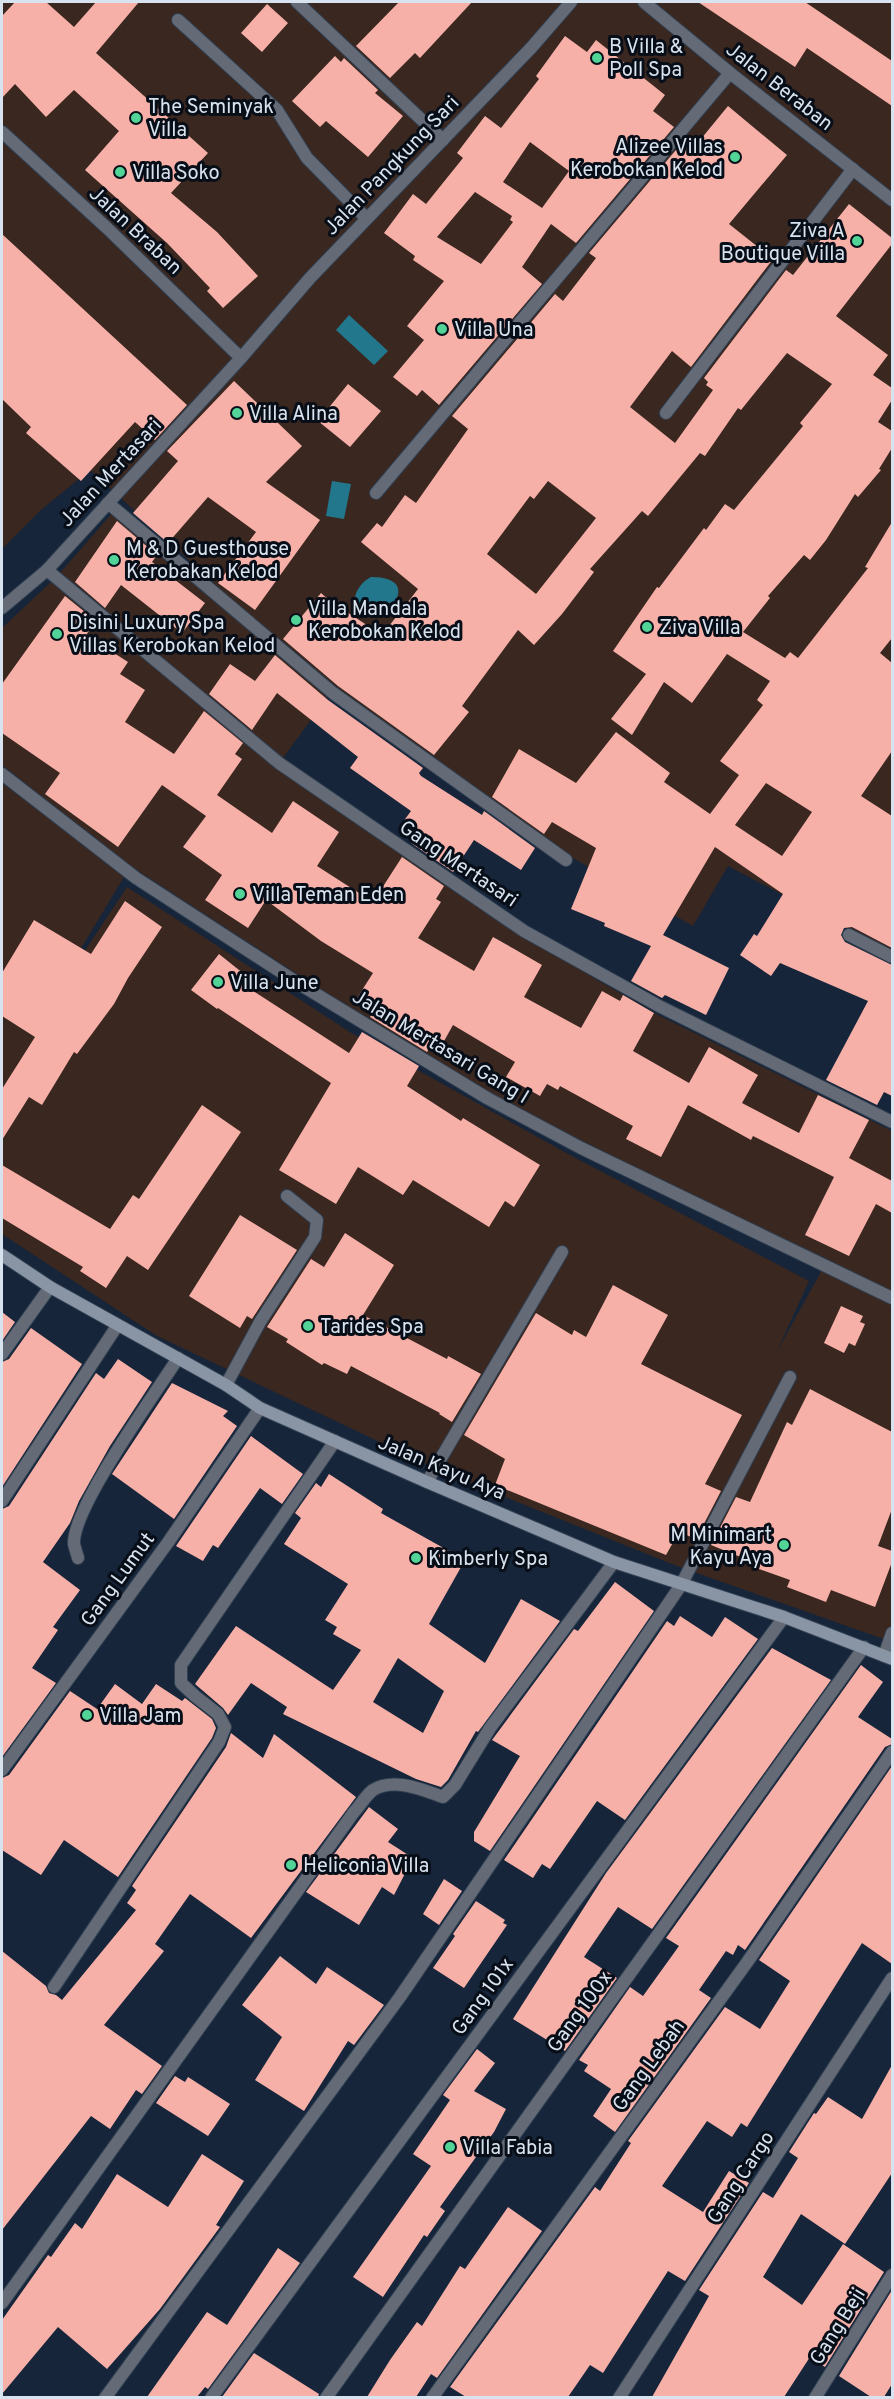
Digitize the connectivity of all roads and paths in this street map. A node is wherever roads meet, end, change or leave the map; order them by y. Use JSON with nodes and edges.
{"nodes":[{"id":1,"x":297,"y":2,"type":"edge"},
{"id":2,"x":571,"y":2,"type":"edge"},
{"id":3,"x":644,"y":2,"type":"edge"},
{"id":4,"x":178,"y":20,"type":"dead end"},
{"id":5,"x":730,"y":73,"type":"junction"},
{"id":6,"x":2,"y":132,"type":"edge"},
{"id":7,"x":443,"y":140,"type":"junction"},
{"id":8,"x":853,"y":169,"type":"junction"},
{"id":9,"x":892,"y":200,"type":"edge"},
{"id":10,"x":366,"y":218,"type":"junction"},
{"id":11,"x":241,"y":358,"type":"junction"},
{"id":12,"x":666,"y":413,"type":"dead end"},
{"id":13,"x":376,"y":493,"type":"dead end"},
{"id":14,"x":108,"y":503,"type":"junction"},
{"id":15,"x":46,"y":570,"type":"junction"},
{"id":16,"x":2,"y":608,"type":"edge"},
{"id":17,"x":2,"y":774,"type":"edge"},
{"id":18,"x":566,"y":860,"type":"dead end"},
{"id":19,"x":849,"y":935,"type":"dead end"},
{"id":20,"x":892,"y":957,"type":"edge"},
{"id":21,"x":892,"y":1122,"type":"edge"},
{"id":22,"x":287,"y":1196,"type":"dead end"},
{"id":23,"x":562,"y":1252,"type":"dead end"},
{"id":24,"x":2,"y":1255,"type":"edge"},
{"id":25,"x":51,"y":1287,"type":"junction"},
{"id":26,"x":892,"y":1298,"type":"edge"},
{"id":27,"x":117,"y":1326,"type":"junction"},
{"id":28,"x":2,"y":1354,"type":"edge"},
{"id":29,"x":178,"y":1358,"type":"junction"},
{"id":30,"x":790,"y":1377,"type":"dead end"},
{"id":31,"x":226,"y":1385,"type":"junction"},
{"id":32,"x":260,"y":1408,"type":"junction"},
{"id":33,"x":335,"y":1441,"type":"junction"},
{"id":34,"x":427,"y":1482,"type":"junction"},
{"id":35,"x":2,"y":1502,"type":"edge"},
{"id":36,"x":78,"y":1558,"type":"dead end"},
{"id":37,"x":614,"y":1562,"type":"junction"},
{"id":38,"x":681,"y":1585,"type":"junction"},
{"id":39,"x":784,"y":1617,"type":"junction"},
{"id":40,"x":892,"y":1633,"type":"edge"},
{"id":41,"x":864,"y":1647,"type":"junction"},
{"id":42,"x":888,"y":1657,"type":"edge"},
{"id":43,"x":892,"y":1752,"type":"edge"},
{"id":44,"x":2,"y":1770,"type":"edge"},
{"id":45,"x":892,"y":1978,"type":"edge"},
{"id":46,"x":54,"y":1987,"type":"dead end"},
{"id":47,"x":892,"y":2275,"type":"edge"},
{"id":48,"x":2,"y":2303,"type":"edge"},
{"id":49,"x":105,"y":2397,"type":"edge"},
{"id":50,"x":212,"y":2397,"type":"edge"},
{"id":51,"x":326,"y":2397,"type":"edge"},
{"id":52,"x":432,"y":2397,"type":"edge"},
{"id":53,"x":619,"y":2397,"type":"edge"},
{"id":54,"x":815,"y":2397,"type":"edge"}],
"edges":[{"from":1,"to":7,"type":"street"},
{"from":2,"to":7,"type":"street","name":"Jalan Pangkung Sari"},
{"from":3,"to":5,"type":"street","name":"Jalan Beraban"},
{"from":4,"to":10,"type":"street"},
{"from":5,"to":8,"type":"street","name":"Jalan Beraban"},
{"from":5,"to":13,"type":"street"},
{"from":6,"to":11,"type":"street","name":"Jalan Braban"},
{"from":7,"to":10,"type":"street","name":"Jalan Pangkung Sari"},
{"from":8,"to":9,"type":"street","name":"Jalan Beraban"},
{"from":8,"to":12,"type":"street"},
{"from":10,"to":11,"type":"street","name":"Jalan Pangkung Sari"},
{"from":11,"to":14,"type":"street","name":"Jalan Mertasari"},
{"from":14,"to":15,"type":"street","name":"Jalan Mertasari"},
{"from":14,"to":18,"type":"street"},
{"from":15,"to":16,"type":"street","name":"Jalan Mertasari"},
{"from":15,"to":21,"type":"street","name":"Gang Mertasari"},
{"from":17,"to":26,"type":"street","name":"Jalan Mertasari Gang I"},
{"from":19,"to":20,"type":"street"},
{"from":22,"to":31,"type":"street"},
{"from":23,"to":34,"type":"street"},
{"from":24,"to":25,"type":"main road","name":"Jalan Kayu Aya"},
{"from":25,"to":27,"type":"main road","name":"Jalan Kayu Aya"},
{"from":25,"to":28,"type":"street"},
{"from":27,"to":29,"type":"main road","name":"Jalan Kayu Aya"},
{"from":27,"to":35,"type":"street"},
{"from":29,"to":31,"type":"main road","name":"Jalan Kayu Aya"},
{"from":29,"to":36,"type":"street"},
{"from":30,"to":38,"type":"street"},
{"from":31,"to":32,"type":"main road","name":"Jalan Kayu Aya"},
{"from":32,"to":33,"type":"main road","name":"Jalan Kayu Aya"},
{"from":32,"to":44,"type":"street","name":"Gang Lumut"},
{"from":33,"to":34,"type":"main road","name":"Jalan Kayu Aya"},
{"from":33,"to":46,"type":"street"},
{"from":34,"to":37,"type":"main road","name":"Jalan Kayu Aya"},
{"from":37,"to":38,"type":"main road","name":"Jalan Kayu Aya"},
{"from":37,"to":48,"type":"street"},
{"from":38,"to":39,"type":"main road","name":"Jalan Kayu Aya"},
{"from":38,"to":49,"type":"street"},
{"from":39,"to":41,"type":"main road","name":"Jalan Kayu Aya"},
{"from":39,"to":50,"type":"street","name":"Gang 101x"},
{"from":40,"to":42,"type":"street"},
{"from":41,"to":42,"type":"main road","name":"Jalan Kayu Aya"},
{"from":41,"to":51,"type":"street","name":"Gang 100x"},
{"from":43,"to":52,"type":"street","name":"Gang Lebah"},
{"from":45,"to":53,"type":"street","name":"Gang Cargo"},
{"from":47,"to":54,"type":"street","name":"Gang Beji"}]}
